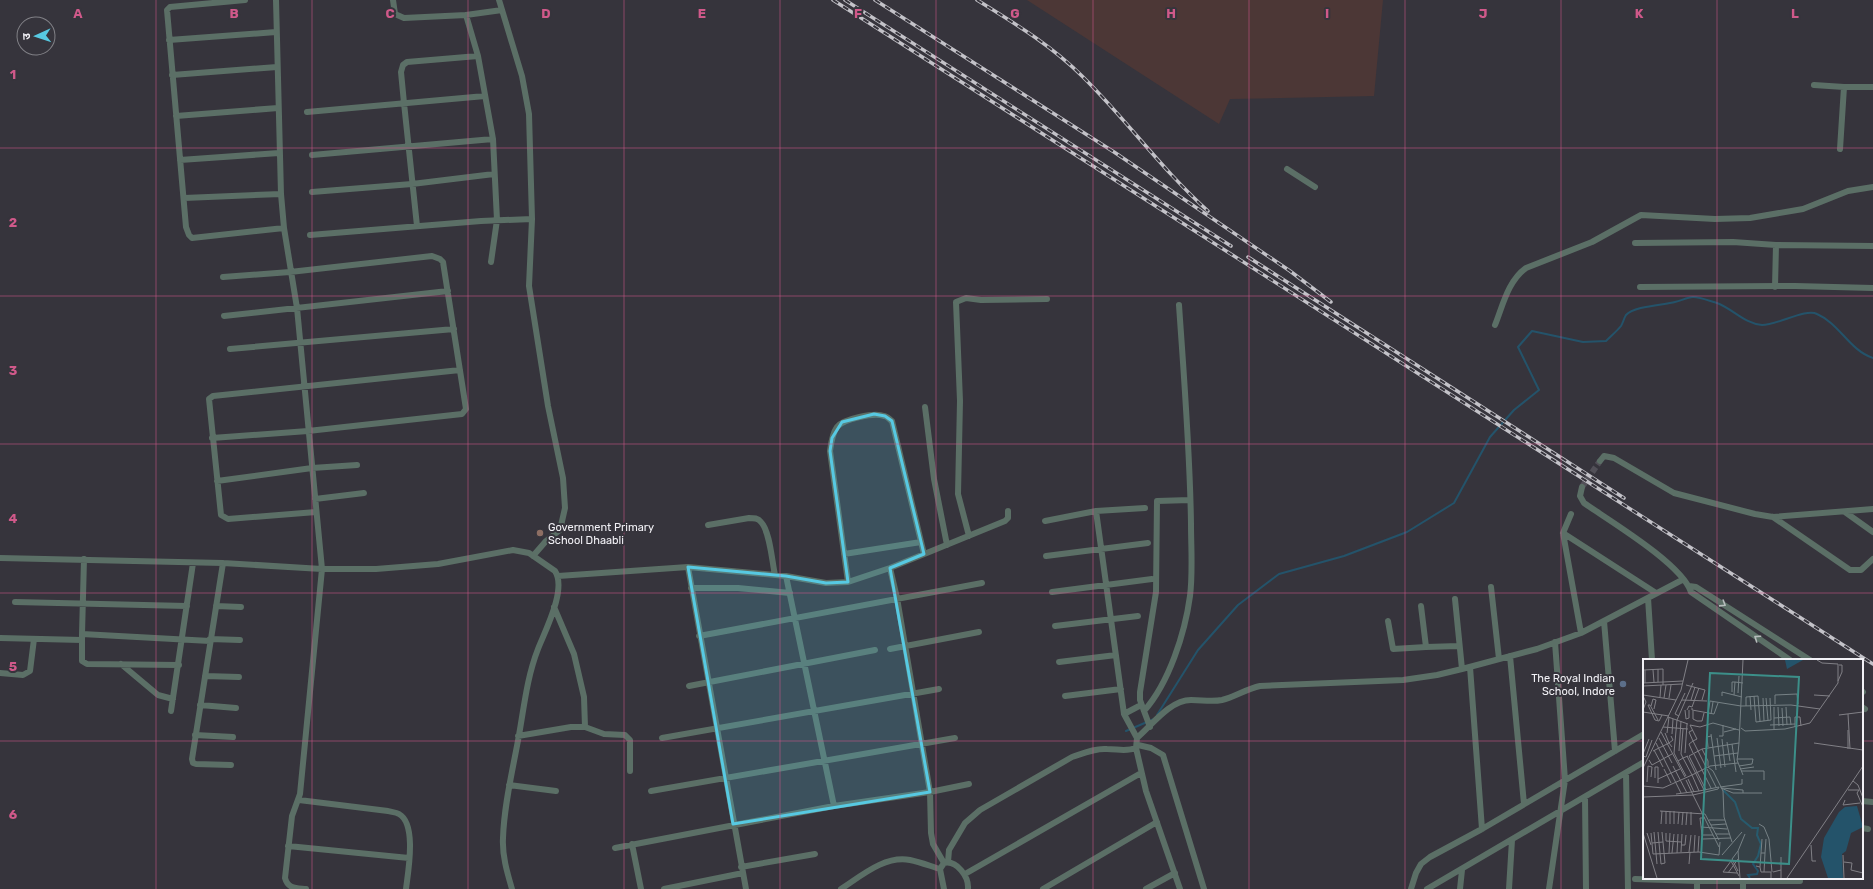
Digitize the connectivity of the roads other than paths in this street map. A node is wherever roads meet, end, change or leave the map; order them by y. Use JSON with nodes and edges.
{"nodes":[{"id":1,"x":244,"y":0,"type":"edge"},
{"id":2,"x":276,"y":0,"type":"edge"},
{"id":3,"x":393,"y":0,"type":"edge"},
{"id":4,"x":499,"y":0,"type":"edge"},
{"id":5,"x":502,"y":10,"type":"junction"},
{"id":6,"x":466,"y":15,"type":"junction"},
{"id":7,"x":276,"y":32,"type":"junction"},
{"id":8,"x":169,"y":40,"type":"junction"},
{"id":9,"x":478,"y":56,"type":"junction"},
{"id":10,"x":277,"y":67,"type":"junction"},
{"id":11,"x":172,"y":75,"type":"junction"},
{"id":12,"x":1814,"y":85,"type":"dead end"},
{"id":13,"x":1873,"y":86,"type":"edge"},
{"id":14,"x":1844,"y":87,"type":"junction"},
{"id":15,"x":485,"y":96,"type":"junction"},
{"id":16,"x":404,"y":103,"type":"junction"},
{"id":17,"x":278,"y":108,"type":"junction"},
{"id":18,"x":307,"y":112,"type":"dead end"},
{"id":19,"x":176,"y":116,"type":"junction"},
{"id":20,"x":493,"y":139,"type":"junction"},
{"id":21,"x":408,"y":146,"type":"junction"},
{"id":22,"x":1840,"y":149,"type":"dead end"},
{"id":23,"x":279,"y":153,"type":"junction"},
{"id":24,"x":312,"y":155,"type":"dead end"},
{"id":25,"x":180,"y":160,"type":"junction"},
{"id":26,"x":1287,"y":169,"type":"dead end"},
{"id":27,"x":494,"y":174,"type":"junction"},
{"id":28,"x":412,"y":184,"type":"junction"},
{"id":29,"x":1315,"y":187,"type":"dead end"},
{"id":30,"x":1873,"y":187,"type":"edge"},
{"id":31,"x":312,"y":192,"type":"dead end"},
{"id":32,"x":281,"y":194,"type":"junction"},
{"id":33,"x":184,"y":198,"type":"junction"},
{"id":34,"x":532,"y":219,"type":"junction"},
{"id":35,"x":497,"y":220,"type":"junction"},
{"id":36,"x":416,"y":226,"type":"junction"},
{"id":37,"x":284,"y":228,"type":"junction"},
{"id":38,"x":310,"y":235,"type":"dead end"},
{"id":39,"x":1635,"y":242,"type":"dead end"},
{"id":40,"x":1776,"y":245,"type":"junction"},
{"id":41,"x":1873,"y":246,"type":"edge"},
{"id":42,"x":491,"y":262,"type":"dead end"},
{"id":43,"x":290,"y":272,"type":"junction"},
{"id":44,"x":222,"y":277,"type":"dead end"},
{"id":45,"x":1640,"y":287,"type":"dead end"},
{"id":46,"x":1775,"y":287,"type":"junction"},
{"id":47,"x":1873,"y":288,"type":"edge"},
{"id":48,"x":448,"y":291,"type":"junction"},
{"id":49,"x":1047,"y":299,"type":"dead end"},
{"id":50,"x":1179,"y":305,"type":"dead end"},
{"id":51,"x":297,"y":308,"type":"junction"},
{"id":52,"x":224,"y":316,"type":"dead end"},
{"id":53,"x":1496,"y":325,"type":"dead end"},
{"id":54,"x":454,"y":329,"type":"junction"},
{"id":55,"x":300,"y":344,"type":"junction"},
{"id":56,"x":230,"y":349,"type":"dead end"},
{"id":57,"x":460,"y":370,"type":"junction"},
{"id":58,"x":304,"y":386,"type":"junction"},
{"id":59,"x":925,"y":407,"type":"dead end"},
{"id":60,"x":308,"y":431,"type":"junction"},
{"id":61,"x":212,"y":438,"type":"junction"},
{"id":62,"x":1600,"y":461,"type":"dead end"},
{"id":63,"x":357,"y":465,"type":"dead end"},
{"id":64,"x":312,"y":468,"type":"junction"},
{"id":65,"x":217,"y":481,"type":"junction"},
{"id":66,"x":1582,"y":488,"type":"dead end"},
{"id":67,"x":364,"y":493,"type":"dead end"},
{"id":68,"x":315,"y":499,"type":"junction"},
{"id":69,"x":1190,"y":500,"type":"junction"},
{"id":70,"x":1145,"y":508,"type":"dead end"},
{"id":71,"x":1873,"y":509,"type":"edge"},
{"id":72,"x":1008,"y":510,"type":"dead end"},
{"id":73,"x":1096,"y":511,"type":"junction"},
{"id":74,"x":316,"y":512,"type":"junction"},
{"id":75,"x":1845,"y":512,"type":"junction"},
{"id":76,"x":1571,"y":514,"type":"dead end"},
{"id":77,"x":1773,"y":517,"type":"junction"},
{"id":78,"x":1045,"y":521,"type":"dead end"},
{"id":79,"x":708,"y":525,"type":"dead end"},
{"id":80,"x":1873,"y":532,"type":"edge"},
{"id":81,"x":1563,"y":533,"type":"junction"},
{"id":82,"x":969,"y":536,"type":"junction"},
{"id":83,"x":921,"y":542,"type":"junction"},
{"id":84,"x":1148,"y":543,"type":"dead end"},
{"id":85,"x":947,"y":545,"type":"junction"},
{"id":86,"x":1101,"y":549,"type":"junction"},
{"id":87,"x":844,"y":554,"type":"junction"},
{"id":88,"x":924,"y":554,"type":"junction"},
{"id":89,"x":533,"y":556,"type":"junction"},
{"id":90,"x":1046,"y":556,"type":"dead end"},
{"id":91,"x":0,"y":558,"type":"edge"},
{"id":92,"x":84,"y":559,"type":"junction"},
{"id":93,"x":1873,"y":559,"type":"edge"},
{"id":94,"x":193,"y":563,"type":"junction"},
{"id":95,"x":223,"y":563,"type":"junction"},
{"id":96,"x":688,"y":567,"type":"junction"},
{"id":97,"x":890,"y":568,"type":"junction"},
{"id":98,"x":322,"y":569,"type":"junction"},
{"id":99,"x":775,"y":575,"type":"junction"},
{"id":100,"x":558,"y":576,"type":"junction"},
{"id":101,"x":786,"y":576,"type":"junction"},
{"id":102,"x":1152,"y":579,"type":"dead end"},
{"id":103,"x":1682,"y":580,"type":"junction"},
{"id":104,"x":848,"y":582,"type":"junction"},
{"id":105,"x":982,"y":583,"type":"dead end"},
{"id":106,"x":1106,"y":586,"type":"junction"},
{"id":107,"x":1689,"y":586,"type":"junction"},
{"id":108,"x":1491,"y":587,"type":"dead end"},
{"id":109,"x":691,"y":588,"type":"junction"},
{"id":110,"x":1052,"y":592,"type":"dead end"},
{"id":111,"x":790,"y":593,"type":"junction"},
{"id":112,"x":1656,"y":593,"type":"junction"},
{"id":113,"x":897,"y":598,"type":"junction"},
{"id":114,"x":1648,"y":598,"type":"junction"},
{"id":115,"x":1455,"y":599,"type":"dead end"},
{"id":116,"x":15,"y":602,"type":"dead end"},
{"id":117,"x":84,"y":604,"type":"junction"},
{"id":118,"x":187,"y":606,"type":"junction"},
{"id":119,"x":216,"y":606,"type":"junction"},
{"id":120,"x":1421,"y":606,"type":"dead end"},
{"id":121,"x":241,"y":607,"type":"dead end"},
{"id":122,"x":554,"y":607,"type":"junction"},
{"id":123,"x":796,"y":616,"type":"junction"},
{"id":124,"x":1138,"y":616,"type":"dead end"},
{"id":125,"x":1111,"y":619,"type":"junction"},
{"id":126,"x":1388,"y":621,"type":"dead end"},
{"id":127,"x":1604,"y":621,"type":"junction"},
{"id":128,"x":1055,"y":626,"type":"dead end"},
{"id":129,"x":979,"y":632,"type":"dead end"},
{"id":130,"x":1580,"y":633,"type":"junction"},
{"id":131,"x":700,"y":636,"type":"junction"},
{"id":132,"x":82,"y":637,"type":"junction"},
{"id":133,"x":0,"y":638,"type":"edge"},
{"id":134,"x":34,"y":638,"type":"junction"},
{"id":135,"x":183,"y":638,"type":"junction"},
{"id":136,"x":210,"y":640,"type":"junction"},
{"id":137,"x":240,"y":640,"type":"dead end"},
{"id":138,"x":1555,"y":642,"type":"junction"},
{"id":139,"x":905,"y":646,"type":"junction"},
{"id":140,"x":1459,"y":646,"type":"junction"},
{"id":141,"x":1426,"y":647,"type":"junction"},
{"id":142,"x":890,"y":648,"type":"dead end"},
{"id":143,"x":875,"y":650,"type":"dead end"},
{"id":144,"x":1116,"y":655,"type":"junction"},
{"id":145,"x":1510,"y":656,"type":"junction"},
{"id":146,"x":1499,"y":659,"type":"junction"},
{"id":147,"x":1652,"y":659,"type":"edge"},
{"id":148,"x":1789,"y":659,"type":"edge"},
{"id":149,"x":1808,"y":659,"type":"edge"},
{"id":150,"x":1059,"y":662,"type":"dead end"},
{"id":151,"x":805,"y":663,"type":"junction"},
{"id":152,"x":121,"y":664,"type":"junction"},
{"id":153,"x":179,"y":665,"type":"junction"},
{"id":154,"x":1470,"y":667,"type":"junction"},
{"id":155,"x":1462,"y":669,"type":"junction"},
{"id":156,"x":0,"y":673,"type":"edge"},
{"id":157,"x":205,"y":676,"type":"junction"},
{"id":158,"x":239,"y":677,"type":"dead end"},
{"id":159,"x":708,"y":683,"type":"junction"},
{"id":160,"x":689,"y":686,"type":"dead end"},
{"id":161,"x":939,"y":689,"type":"dead end"},
{"id":162,"x":1121,"y":689,"type":"junction"},
{"id":163,"x":913,"y":695,"type":"junction"},
{"id":164,"x":1064,"y":696,"type":"dead end"},
{"id":165,"x":173,"y":699,"type":"junction"},
{"id":166,"x":200,"y":705,"type":"junction"},
{"id":167,"x":236,"y":708,"type":"dead end"},
{"id":168,"x":1143,"y":708,"type":"junction"},
{"id":169,"x":171,"y":711,"type":"dead end"},
{"id":170,"x":816,"y":712,"type":"junction"},
{"id":171,"x":1124,"y":714,"type":"junction"},
{"id":172,"x":1148,"y":722,"type":"junction"},
{"id":173,"x":585,"y":727,"type":"junction"},
{"id":174,"x":717,"y":728,"type":"junction"},
{"id":175,"x":195,"y":735,"type":"junction"},
{"id":176,"x":1643,"y":735,"type":"edge"},
{"id":177,"x":233,"y":736,"type":"dead end"},
{"id":178,"x":518,"y":736,"type":"junction"},
{"id":179,"x":662,"y":738,"type":"dead end"},
{"id":180,"x":955,"y":738,"type":"dead end"},
{"id":181,"x":922,"y":743,"type":"junction"},
{"id":182,"x":1137,"y":744,"type":"junction"},
{"id":183,"x":1615,"y":751,"type":"junction"},
{"id":184,"x":826,"y":761,"type":"junction"},
{"id":185,"x":1643,"y":763,"type":"edge"},
{"id":186,"x":231,"y":765,"type":"dead end"},
{"id":187,"x":630,"y":771,"type":"dead end"},
{"id":188,"x":1141,"y":773,"type":"junction"},
{"id":189,"x":1626,"y":773,"type":"junction"},
{"id":190,"x":726,"y":778,"type":"junction"},
{"id":191,"x":1565,"y":780,"type":"junction"},
{"id":192,"x":969,"y":784,"type":"dead end"},
{"id":193,"x":509,"y":785,"type":"junction"},
{"id":194,"x":556,"y":790,"type":"dead end"},
{"id":195,"x":651,"y":791,"type":"dead end"},
{"id":196,"x":930,"y":792,"type":"junction"},
{"id":197,"x":300,"y":797,"type":"junction"},
{"id":198,"x":1585,"y":797,"type":"junction"},
{"id":199,"x":1863,"y":801,"type":"edge"},
{"id":200,"x":1872,"y":802,"type":"dead end"},
{"id":201,"x":1524,"y":804,"type":"junction"},
{"id":202,"x":834,"y":806,"type":"junction"},
{"id":203,"x":1560,"y":812,"type":"junction"},
{"id":204,"x":1157,"y":822,"type":"junction"},
{"id":205,"x":733,"y":824,"type":"junction"},
{"id":206,"x":1482,"y":829,"type":"junction"},
{"id":207,"x":1512,"y":840,"type":"junction"},
{"id":208,"x":632,"y":844,"type":"junction"},
{"id":209,"x":288,"y":846,"type":"junction"},
{"id":210,"x":615,"y":848,"type":"dead end"},
{"id":211,"x":814,"y":854,"type":"dead end"},
{"id":212,"x":409,"y":858,"type":"junction"},
{"id":213,"x":946,"y":863,"type":"junction"},
{"id":214,"x":940,"y":869,"type":"junction"},
{"id":215,"x":742,"y":870,"type":"junction"},
{"id":216,"x":1462,"y":870,"type":"junction"},
{"id":217,"x":1175,"y":873,"type":"junction"},
{"id":218,"x":965,"y":874,"type":"junction"},
{"id":219,"x":1635,"y":879,"type":"dead end"},
{"id":220,"x":1673,"y":879,"type":"edge"},
{"id":221,"x":1800,"y":879,"type":"edge"},
{"id":222,"x":1697,"y":881,"type":"junction"},
{"id":223,"x":1743,"y":881,"type":"junction"},
{"id":224,"x":942,"y":888,"type":"edge"},
{"id":225,"x":306,"y":889,"type":"edge"},
{"id":226,"x":406,"y":889,"type":"edge"},
{"id":227,"x":512,"y":889,"type":"edge"},
{"id":228,"x":641,"y":889,"type":"edge"},
{"id":229,"x":664,"y":889,"type":"edge"},
{"id":230,"x":746,"y":889,"type":"edge"},
{"id":231,"x":841,"y":889,"type":"edge"},
{"id":232,"x":968,"y":889,"type":"edge"},
{"id":233,"x":1043,"y":889,"type":"edge"},
{"id":234,"x":1146,"y":889,"type":"edge"},
{"id":235,"x":1180,"y":889,"type":"edge"},
{"id":236,"x":1204,"y":889,"type":"edge"},
{"id":237,"x":1411,"y":889,"type":"edge"},
{"id":238,"x":1427,"y":889,"type":"edge"},
{"id":239,"x":1460,"y":889,"type":"edge"},
{"id":240,"x":1509,"y":889,"type":"edge"},
{"id":241,"x":1549,"y":889,"type":"edge"},
{"id":242,"x":1586,"y":889,"type":"edge"},
{"id":243,"x":1628,"y":889,"type":"edge"},
{"id":244,"x":1697,"y":889,"type":"edge"},
{"id":245,"x":1743,"y":889,"type":"edge"},
{"id":246,"x":1800,"y":889,"type":"edge"}],
"edges":[{"from":1,"to":8,"type":"street"},
{"from":2,"to":7,"type":"street"},
{"from":3,"to":6,"type":"street"},
{"from":4,"to":5,"type":"street"},
{"from":5,"to":6,"type":"street"},
{"from":5,"to":34,"type":"street"},
{"from":6,"to":9,"type":"street"},
{"from":7,"to":8,"type":"street"},
{"from":7,"to":10,"type":"street"},
{"from":8,"to":11,"type":"street"},
{"from":9,"to":15,"type":"street"},
{"from":9,"to":16,"type":"street"},
{"from":10,"to":11,"type":"street"},
{"from":10,"to":17,"type":"street"},
{"from":11,"to":19,"type":"street"},
{"from":12,"to":14,"type":"street"},
{"from":13,"to":14,"type":"street"},
{"from":14,"to":22,"type":"street"},
{"from":15,"to":16,"type":"street"},
{"from":15,"to":20,"type":"street"},
{"from":16,"to":18,"type":"street"},
{"from":16,"to":21,"type":"street"},
{"from":17,"to":19,"type":"street"},
{"from":17,"to":23,"type":"street"},
{"from":19,"to":25,"type":"street"},
{"from":20,"to":21,"type":"street"},
{"from":20,"to":27,"type":"street"},
{"from":21,"to":24,"type":"street"},
{"from":21,"to":28,"type":"street"},
{"from":23,"to":25,"type":"street"},
{"from":23,"to":32,"type":"street"},
{"from":25,"to":33,"type":"street"},
{"from":26,"to":29,"type":"street"},
{"from":27,"to":28,"type":"street"},
{"from":27,"to":35,"type":"street"},
{"from":28,"to":31,"type":"street"},
{"from":28,"to":36,"type":"street"},
{"from":30,"to":53,"type":"street"},
{"from":32,"to":33,"type":"street"},
{"from":32,"to":37,"type":"street"},
{"from":33,"to":37,"type":"street"},
{"from":34,"to":35,"type":"street"},
{"from":34,"to":89,"type":"street"},
{"from":35,"to":36,"type":"street"},
{"from":35,"to":42,"type":"street"},
{"from":36,"to":38,"type":"street"},
{"from":37,"to":43,"type":"street"},
{"from":39,"to":40,"type":"street"},
{"from":40,"to":41,"type":"street"},
{"from":40,"to":46,"type":"street"},
{"from":43,"to":44,"type":"street"},
{"from":43,"to":48,"type":"street"},
{"from":43,"to":51,"type":"street"},
{"from":45,"to":46,"type":"street"},
{"from":46,"to":47,"type":"street"},
{"from":48,"to":51,"type":"street"},
{"from":48,"to":54,"type":"street"},
{"from":49,"to":82,"type":"street"},
{"from":50,"to":69,"type":"street"},
{"from":51,"to":52,"type":"street"},
{"from":51,"to":55,"type":"street"},
{"from":54,"to":55,"type":"street"},
{"from":54,"to":57,"type":"street"},
{"from":55,"to":56,"type":"street"},
{"from":55,"to":58,"type":"street"},
{"from":57,"to":58,"type":"street"},
{"from":57,"to":60,"type":"street"},
{"from":58,"to":60,"type":"street"},
{"from":58,"to":61,"type":"street"},
{"from":59,"to":85,"type":"street"},
{"from":60,"to":61,"type":"street"},
{"from":60,"to":64,"type":"street"},
{"from":61,"to":65,"type":"street"},
{"from":62,"to":77,"type":"street"},
{"from":63,"to":64,"type":"street"},
{"from":64,"to":65,"type":"street"},
{"from":64,"to":68,"type":"street"},
{"from":65,"to":74,"type":"street"},
{"from":66,"to":103,"type":"street"},
{"from":67,"to":68,"type":"street"},
{"from":68,"to":74,"type":"street"},
{"from":69,"to":168,"type":"street"},
{"from":69,"to":168,"type":"street"},
{"from":70,"to":73,"type":"street"},
{"from":71,"to":75,"type":"street"},
{"from":72,"to":82,"type":"street"},
{"from":73,"to":78,"type":"street"},
{"from":73,"to":86,"type":"street"},
{"from":74,"to":98,"type":"street"},
{"from":75,"to":77,"type":"street"},
{"from":75,"to":80,"type":"street"},
{"from":76,"to":81,"type":"street"},
{"from":77,"to":93,"type":"street"},
{"from":79,"to":99,"type":"street"},
{"from":81,"to":112,"type":"street"},
{"from":81,"to":130,"type":"street"},
{"from":82,"to":85,"type":"street"},
{"from":83,"to":87,"type":"street"},
{"from":83,"to":87,"type":"street"},
{"from":83,"to":88,"type":"street"},
{"from":84,"to":86,"type":"street"},
{"from":85,"to":88,"type":"street"},
{"from":86,"to":90,"type":"street"},
{"from":86,"to":106,"type":"street"},
{"from":87,"to":104,"type":"street"},
{"from":88,"to":97,"type":"street"},
{"from":89,"to":98,"type":"street"},
{"from":89,"to":100,"type":"street"},
{"from":91,"to":92,"type":"street"},
{"from":92,"to":94,"type":"street"},
{"from":92,"to":117,"type":"street"},
{"from":94,"to":95,"type":"street"},
{"from":94,"to":118,"type":"street"},
{"from":95,"to":98,"type":"street"},
{"from":95,"to":119,"type":"street"},
{"from":96,"to":99,"type":"street"},
{"from":96,"to":100,"type":"street"},
{"from":96,"to":109,"type":"street"},
{"from":97,"to":104,"type":"street"},
{"from":97,"to":113,"type":"street"},
{"from":98,"to":197,"type":"street"},
{"from":99,"to":101,"type":"street"},
{"from":100,"to":122,"type":"street"},
{"from":101,"to":104,"type":"street"},
{"from":101,"to":111,"type":"street"},
{"from":102,"to":106,"type":"street"},
{"from":103,"to":107,"type":"street"},
{"from":103,"to":112,"type":"street"},
{"from":105,"to":113,"type":"street"},
{"from":106,"to":110,"type":"street"},
{"from":106,"to":125,"type":"street"},
{"from":148,"to":107,"type":"street","one_way":true},
{"from":107,"to":149,"type":"street","one_way":true},
{"from":108,"to":146,"type":"street"},
{"from":109,"to":111,"type":"street"},
{"from":109,"to":131,"type":"street"},
{"from":111,"to":123,"type":"street"},
{"from":112,"to":114,"type":"street"},
{"from":113,"to":123,"type":"street"},
{"from":113,"to":139,"type":"street"},
{"from":114,"to":127,"type":"street"},
{"from":114,"to":147,"type":"street"},
{"from":115,"to":140,"type":"street"},
{"from":116,"to":117,"type":"street"},
{"from":117,"to":118,"type":"street"},
{"from":117,"to":132,"type":"street"},
{"from":118,"to":135,"type":"street"},
{"from":119,"to":121,"type":"street"},
{"from":119,"to":136,"type":"street"},
{"from":120,"to":141,"type":"street"},
{"from":122,"to":173,"type":"street"},
{"from":122,"to":178,"type":"street"},
{"from":123,"to":131,"type":"street"},
{"from":123,"to":151,"type":"street"},
{"from":124,"to":125,"type":"street"},
{"from":125,"to":128,"type":"street"},
{"from":125,"to":144,"type":"street"},
{"from":126,"to":141,"type":"street"},
{"from":127,"to":130,"type":"street"},
{"from":127,"to":183,"type":"street"},
{"from":129,"to":139,"type":"street"},
{"from":130,"to":138,"type":"street"},
{"from":131,"to":159,"type":"street"},
{"from":132,"to":134,"type":"street"},
{"from":132,"to":135,"type":"street"},
{"from":132,"to":152,"type":"street"},
{"from":133,"to":134,"type":"street"},
{"from":134,"to":156,"type":"street"},
{"from":135,"to":136,"type":"street"},
{"from":135,"to":153,"type":"street"},
{"from":136,"to":137,"type":"street"},
{"from":136,"to":157,"type":"street"},
{"from":138,"to":145,"type":"street"},
{"from":138,"to":191,"type":"street"},
{"from":139,"to":142,"type":"street"},
{"from":139,"to":163,"type":"street"},
{"from":140,"to":141,"type":"street"},
{"from":140,"to":155,"type":"street"},
{"from":143,"to":151,"type":"street"},
{"from":144,"to":150,"type":"street"},
{"from":144,"to":162,"type":"street"},
{"from":145,"to":146,"type":"street"},
{"from":145,"to":201,"type":"street"},
{"from":146,"to":154,"type":"street"},
{"from":151,"to":159,"type":"street"},
{"from":151,"to":170,"type":"street"},
{"from":152,"to":153,"type":"street"},
{"from":152,"to":165,"type":"street"},
{"from":153,"to":165,"type":"street"},
{"from":154,"to":155,"type":"street"},
{"from":154,"to":206,"type":"street"},
{"from":155,"to":172,"type":"street"},
{"from":157,"to":158,"type":"street"},
{"from":157,"to":166,"type":"street"},
{"from":159,"to":160,"type":"street"},
{"from":159,"to":174,"type":"street"},
{"from":161,"to":163,"type":"street"},
{"from":162,"to":164,"type":"street"},
{"from":162,"to":171,"type":"street"},
{"from":163,"to":170,"type":"street"},
{"from":163,"to":181,"type":"street"},
{"from":165,"to":169,"type":"street"},
{"from":166,"to":167,"type":"street"},
{"from":166,"to":175,"type":"street"},
{"from":168,"to":171,"type":"street"},
{"from":168,"to":172,"type":"street"},
{"from":170,"to":174,"type":"street"},
{"from":170,"to":184,"type":"street"},
{"from":171,"to":182,"type":"street"},
{"from":172,"to":182,"type":"street"},
{"from":173,"to":178,"type":"street"},
{"from":173,"to":187,"type":"street"},
{"from":174,"to":179,"type":"street"},
{"from":174,"to":190,"type":"street"},
{"from":175,"to":177,"type":"street"},
{"from":175,"to":186,"type":"street"},
{"from":176,"to":183,"type":"street"},
{"from":178,"to":193,"type":"street"},
{"from":180,"to":181,"type":"street"},
{"from":181,"to":184,"type":"street"},
{"from":181,"to":196,"type":"street"},
{"from":182,"to":188,"type":"street"},
{"from":182,"to":213,"type":"street"},
{"from":182,"to":236,"type":"street"},
{"from":183,"to":191,"type":"street"},
{"from":184,"to":190,"type":"street"},
{"from":184,"to":202,"type":"street"},
{"from":185,"to":189,"type":"street"},
{"from":188,"to":204,"type":"street"},
{"from":188,"to":218,"type":"street"},
{"from":189,"to":198,"type":"street"},
{"from":189,"to":243,"type":"street"},
{"from":190,"to":195,"type":"street"},
{"from":190,"to":205,"type":"street"},
{"from":191,"to":201,"type":"street"},
{"from":191,"to":203,"type":"street"},
{"from":192,"to":196,"type":"street"},
{"from":193,"to":194,"type":"street"},
{"from":193,"to":227,"type":"street"},
{"from":196,"to":202,"type":"street"},
{"from":196,"to":213,"type":"street"},
{"from":197,"to":209,"type":"street"},
{"from":197,"to":212,"type":"street"},
{"from":198,"to":203,"type":"street"},
{"from":198,"to":242,"type":"street"},
{"from":199,"to":200,"type":"street"},
{"from":201,"to":206,"type":"street"},
{"from":202,"to":205,"type":"street"},
{"from":203,"to":207,"type":"street"},
{"from":203,"to":241,"type":"street"},
{"from":204,"to":217,"type":"street"},
{"from":204,"to":233,"type":"street"},
{"from":205,"to":208,"type":"street"},
{"from":205,"to":215,"type":"street"},
{"from":206,"to":237,"type":"street"},
{"from":207,"to":216,"type":"street"},
{"from":207,"to":240,"type":"street"},
{"from":208,"to":210,"type":"street"},
{"from":208,"to":228,"type":"street"},
{"from":209,"to":212,"type":"street"},
{"from":209,"to":225,"type":"street"},
{"from":211,"to":215,"type":"street"},
{"from":212,"to":226,"type":"street"},
{"from":213,"to":214,"type":"street"},
{"from":213,"to":218,"type":"street"},
{"from":214,"to":224,"type":"street"},
{"from":214,"to":231,"type":"street"},
{"from":215,"to":229,"type":"street"},
{"from":215,"to":230,"type":"street"},
{"from":216,"to":238,"type":"street"},
{"from":216,"to":239,"type":"street"},
{"from":217,"to":234,"type":"street"},
{"from":217,"to":235,"type":"street"},
{"from":218,"to":232,"type":"street"},
{"from":219,"to":220,"type":"street"},
{"from":220,"to":222,"type":"street"},
{"from":221,"to":223,"type":"street"},
{"from":221,"to":246,"type":"street"},
{"from":222,"to":223,"type":"street"},
{"from":222,"to":244,"type":"street"},
{"from":223,"to":245,"type":"street"}]}
